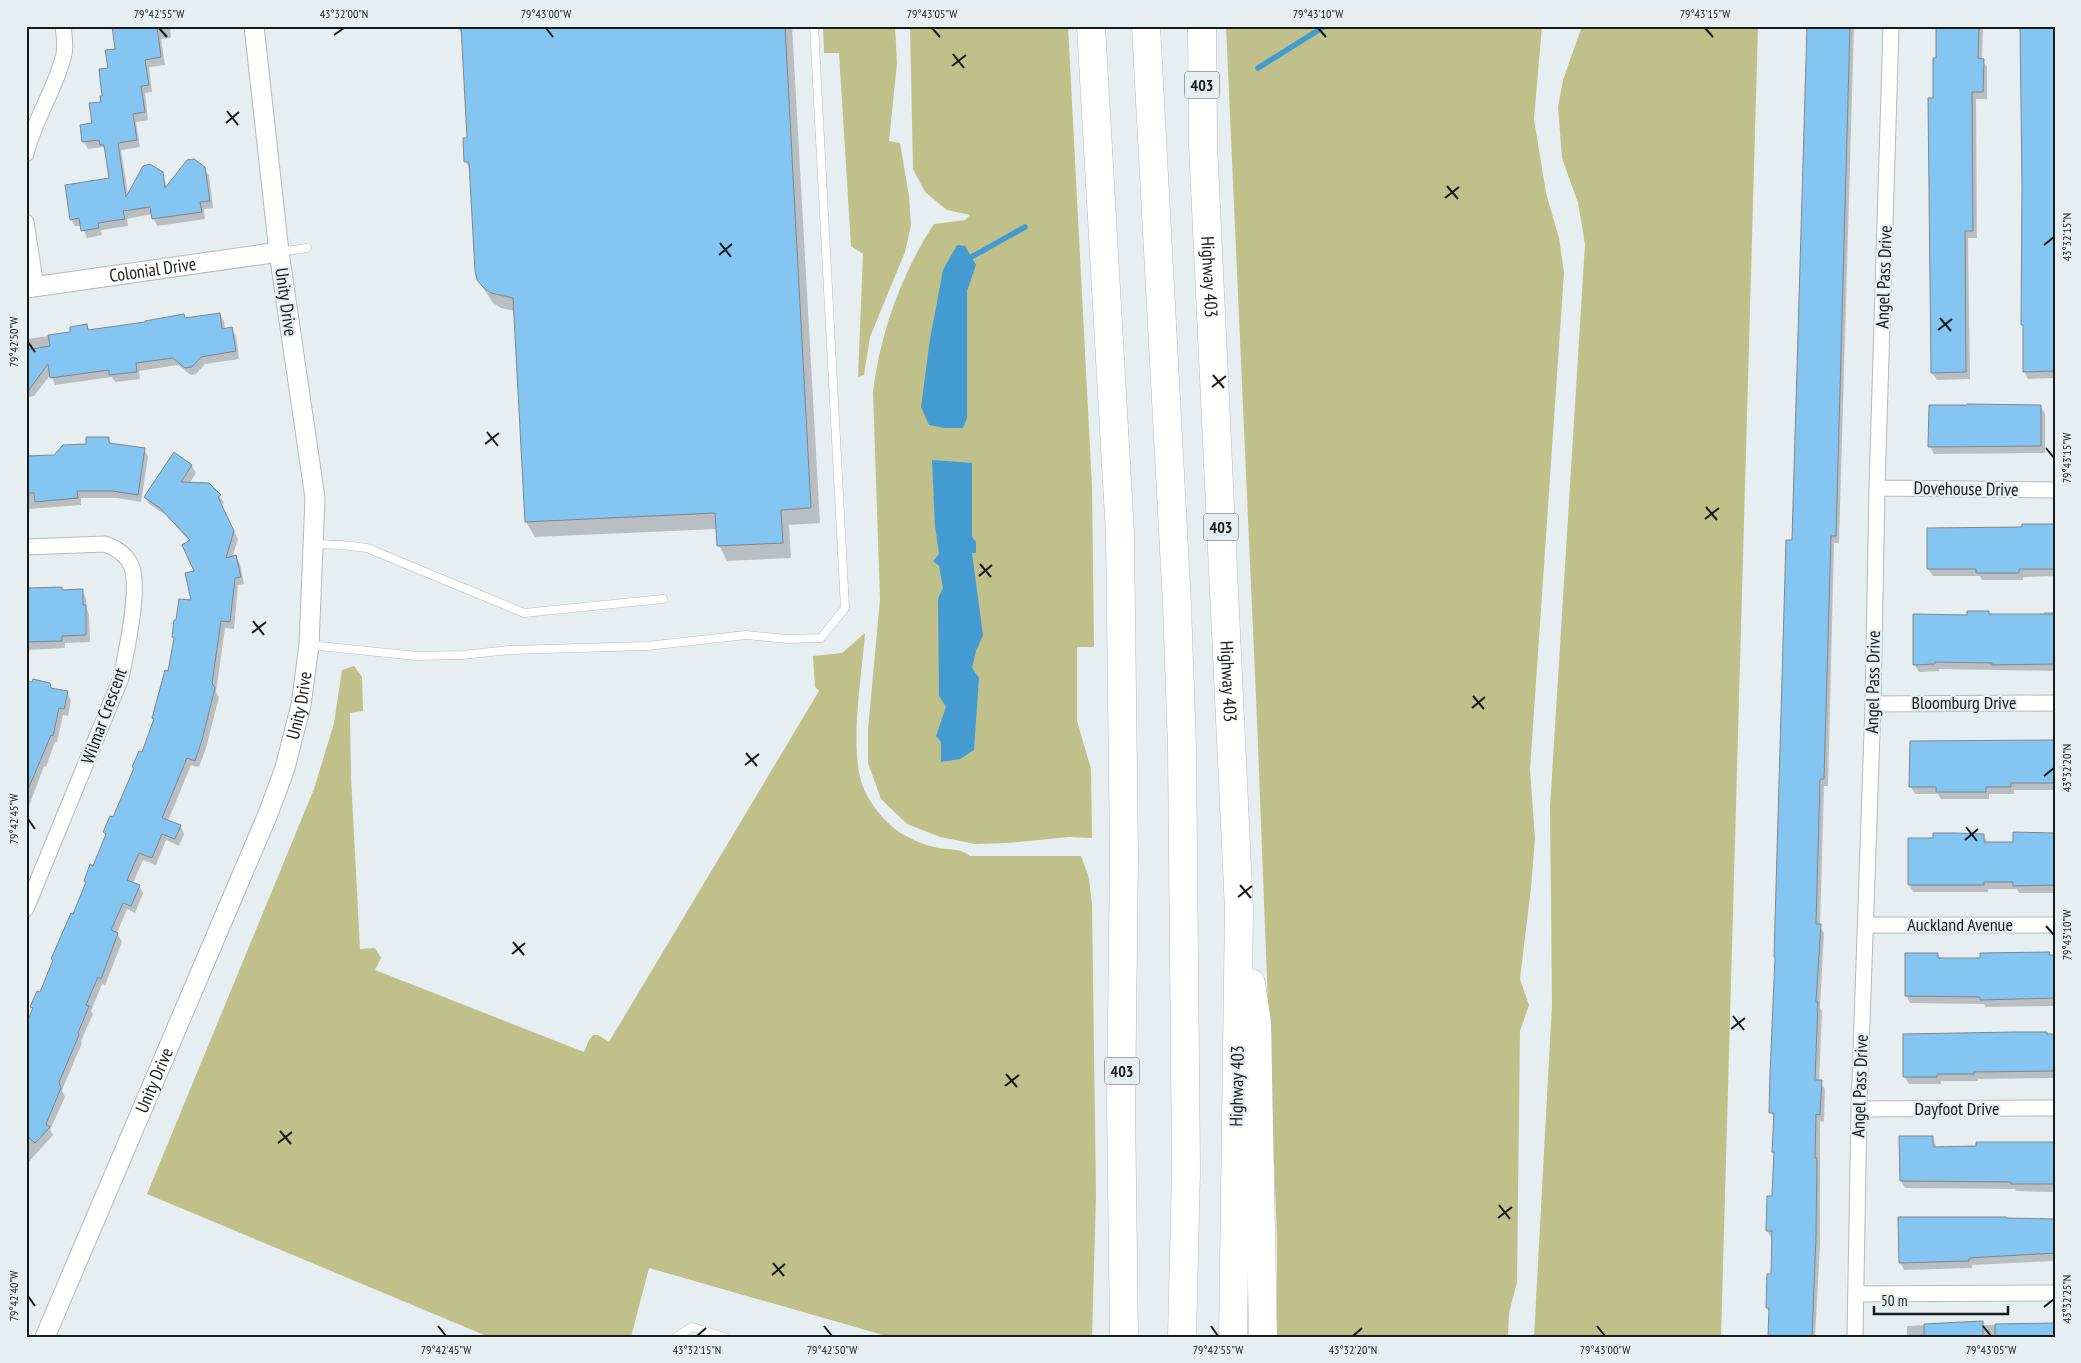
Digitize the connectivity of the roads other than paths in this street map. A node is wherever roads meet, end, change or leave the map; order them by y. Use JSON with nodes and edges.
{"nodes":[{"id":1,"x":64,"y":26,"type":"edge"},
{"id":2,"x":254,"y":26,"type":"edge"},
{"id":3,"x":814,"y":26,"type":"edge"},
{"id":4,"x":1091,"y":26,"type":"edge"},
{"id":5,"x":1146,"y":26,"type":"edge"},
{"id":6,"x":1202,"y":26,"type":"edge"},
{"id":7,"x":1891,"y":26,"type":"edge"},
{"id":8,"x":26,"y":154,"type":"edge"},
{"id":9,"x":26,"y":222,"type":"edge"},
{"id":10,"x":307,"y":248,"type":"dead end"},
{"id":11,"x":279,"y":252,"type":"junction"},
{"id":12,"x":31,"y":287,"type":"edge"},
{"id":13,"x":1877,"y":488,"type":"junction"},
{"id":14,"x":2055,"y":490,"type":"edge"},
{"id":15,"x":312,"y":544,"type":"junction"},
{"id":16,"x":26,"y":547,"type":"edge"},
{"id":17,"x":663,"y":599,"type":"dead end"},
{"id":18,"x":309,"y":645,"type":"junction"},
{"id":19,"x":2055,"y":703,"type":"edge"},
{"id":20,"x":1873,"y":704,"type":"junction"},
{"id":21,"x":26,"y":909,"type":"edge"},
{"id":22,"x":1239,"y":910,"type":"junction"},
{"id":23,"x":2055,"y":924,"type":"edge"},
{"id":24,"x":1866,"y":925,"type":"junction"},
{"id":25,"x":2055,"y":1108,"type":"edge"},
{"id":26,"x":1859,"y":1109,"type":"junction"},
{"id":27,"x":2055,"y":1293,"type":"edge"},
{"id":28,"x":1856,"y":1294,"type":"junction"},
{"id":29,"x":45,"y":1337,"type":"edge"},
{"id":30,"x":676,"y":1337,"type":"edge"},
{"id":31,"x":725,"y":1337,"type":"edge"},
{"id":32,"x":1124,"y":1337,"type":"edge"},
{"id":33,"x":1182,"y":1337,"type":"edge"},
{"id":34,"x":1233,"y":1337,"type":"edge"},
{"id":35,"x":1263,"y":1337,"type":"edge"},
{"id":36,"x":1855,"y":1337,"type":"edge"}],
"edges":[{"from":1,"to":8,"type":"street"},
{"from":2,"to":11,"type":"street","name":"Unity Drive"},
{"from":3,"to":18,"type":"lane"},
{"from":4,"to":32,"type":"highway","number":"403"},
{"from":5,"to":33,"type":"highway"},
{"from":6,"to":22,"type":"highway","name":"Highway 403","number":"403"},
{"from":7,"to":13,"type":"street","name":"Angel Pass Drive"},
{"from":9,"to":12,"type":"street"},
{"from":10,"to":11,"type":"lane"},
{"from":11,"to":12,"type":"street","name":"Colonial Drive"},
{"from":11,"to":15,"type":"street","name":"Unity Drive"},
{"from":13,"to":14,"type":"street","name":"Dovehouse Drive"},
{"from":13,"to":20,"type":"street","name":"Angel Pass Drive"},
{"from":15,"to":17,"type":"lane"},
{"from":15,"to":18,"type":"street","name":"Unity Drive"},
{"from":16,"to":21,"type":"street","name":"Wilmar Crescent"},
{"from":18,"to":29,"type":"street","name":"Unity Drive"},
{"from":19,"to":20,"type":"street","name":"Bloomburg Drive"},
{"from":20,"to":24,"type":"street","name":"Angel Pass Drive"},
{"from":22,"to":34,"type":"highway","name":"Highway 403","number":"403"},
{"from":22,"to":35,"type":"highway"},
{"from":23,"to":24,"type":"street","name":"Auckland Avenue"},
{"from":24,"to":26,"type":"street","name":"Angel Pass Drive"},
{"from":25,"to":26,"type":"street","name":"Dayfoot Drive"},
{"from":26,"to":28,"type":"street","name":"Angel Pass Drive"},
{"from":27,"to":28,"type":"street"},
{"from":28,"to":36,"type":"street","name":"Angel Pass Drive"},
{"from":30,"to":31,"type":"lane"}]}
